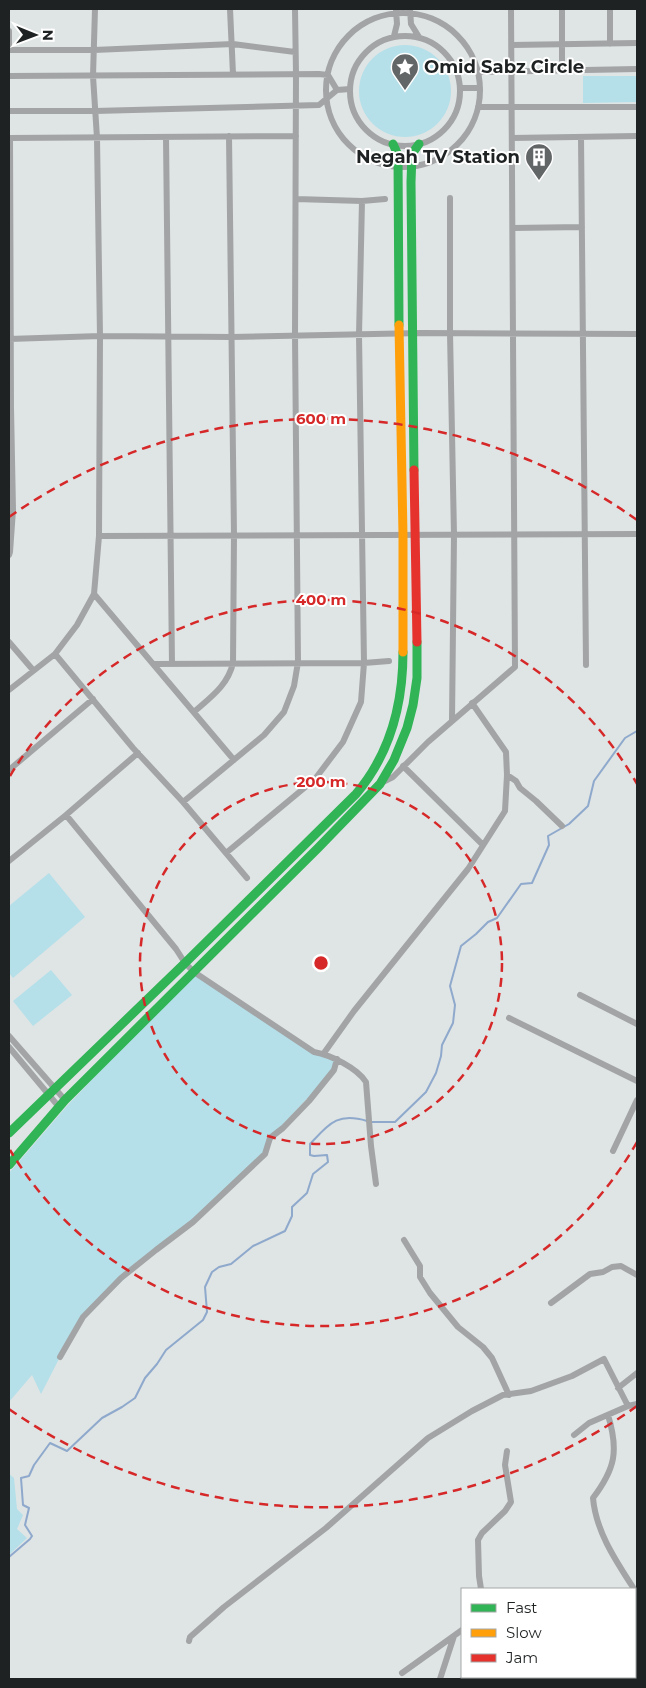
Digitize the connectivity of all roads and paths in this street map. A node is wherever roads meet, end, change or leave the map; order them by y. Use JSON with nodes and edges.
{"nodes":[{"id":1,"x":95,"y":9,"type":"edge"},
{"id":2,"x":230,"y":9,"type":"edge"},
{"id":3,"x":295,"y":9,"type":"edge"},
{"id":4,"x":511,"y":9,"type":"edge"},
{"id":5,"x":562,"y":9,"type":"edge"},
{"id":6,"x":610,"y":9,"type":"edge"},
{"id":7,"x":396,"y":11,"type":"edge"},
{"id":8,"x":410,"y":11,"type":"edge"},
{"id":9,"x":9,"y":31,"type":"edge"},
{"id":10,"x":394,"y":36,"type":"junction"},
{"id":11,"x":420,"y":37,"type":"junction"},
{"id":12,"x":637,"y":43,"type":"edge"},
{"id":13,"x":233,"y":44,"type":"junction"},
{"id":14,"x":562,"y":44,"type":"junction"},
{"id":15,"x":610,"y":44,"type":"junction"},
{"id":16,"x":512,"y":45,"type":"junction"},
{"id":17,"x":9,"y":50,"type":"edge"},
{"id":18,"x":94,"y":50,"type":"junction"},
{"id":19,"x":296,"y":52,"type":"junction"},
{"id":20,"x":637,"y":69,"type":"edge"},
{"id":21,"x":562,"y":70,"type":"junction"},
{"id":22,"x":512,"y":71,"type":"junction"},
{"id":23,"x":478,"y":72,"type":"junction"},
{"id":24,"x":233,"y":74,"type":"junction"},
{"id":25,"x":296,"y":74,"type":"junction"},
{"id":26,"x":328,"y":75,"type":"junction"},
{"id":27,"x":9,"y":76,"type":"edge"},
{"id":28,"x":93,"y":76,"type":"junction"},
{"id":29,"x":460,"y":88,"type":"junction"},
{"id":30,"x":480,"y":88,"type":"junction"},
{"id":31,"x":350,"y":89,"type":"junction"},
{"id":32,"x":337,"y":90,"type":"junction"},
{"id":33,"x":326,"y":98,"type":"junction"},
{"id":34,"x":296,"y":106,"type":"junction"},
{"id":35,"x":512,"y":106,"type":"junction"},
{"id":36,"x":637,"y":106,"type":"edge"},
{"id":37,"x":478,"y":107,"type":"junction"},
{"id":38,"x":9,"y":111,"type":"edge"},
{"id":39,"x":95,"y":111,"type":"junction"},
{"id":40,"x":230,"y":136,"type":"junction"},
{"id":41,"x":296,"y":136,"type":"junction"},
{"id":42,"x":581,"y":136,"type":"junction"},
{"id":43,"x":637,"y":136,"type":"edge"},
{"id":44,"x":166,"y":137,"type":"junction"},
{"id":45,"x":10,"y":138,"type":"edge"},
{"id":46,"x":97,"y":138,"type":"junction"},
{"id":47,"x":512,"y":138,"type":"junction"},
{"id":48,"x":393,"y":144,"type":"junction"},
{"id":49,"x":419,"y":144,"type":"junction"},
{"id":50,"x":398,"y":167,"type":"junction"},
{"id":51,"x":411,"y":167,"type":"junction"},
{"id":52,"x":450,"y":198,"type":"dead end"},
{"id":53,"x":296,"y":199,"type":"junction"},
{"id":54,"x":385,"y":199,"type":"dead end"},
{"id":55,"x":362,"y":201,"type":"junction"},
{"id":56,"x":582,"y":227,"type":"junction"},
{"id":57,"x":513,"y":228,"type":"junction"},
{"id":58,"x":10,"y":275,"type":"edge"},
{"id":59,"x":412,"y":333,"type":"junction"},
{"id":60,"x":450,"y":333,"type":"junction"},
{"id":61,"x":514,"y":333,"type":"junction"},
{"id":62,"x":399,"y":334,"type":"junction"},
{"id":63,"x":583,"y":334,"type":"junction"},
{"id":64,"x":637,"y":334,"type":"edge"},
{"id":65,"x":295,"y":335,"type":"junction"},
{"id":66,"x":359,"y":335,"type":"junction"},
{"id":67,"x":100,"y":336,"type":"junction"},
{"id":68,"x":169,"y":336,"type":"junction"},
{"id":69,"x":232,"y":337,"type":"junction"},
{"id":70,"x":10,"y":339,"type":"edge"},
{"id":71,"x":454,"y":534,"type":"junction"},
{"id":72,"x":515,"y":534,"type":"junction"},
{"id":73,"x":584,"y":534,"type":"junction"},
{"id":74,"x":637,"y":534,"type":"edge"},
{"id":75,"x":234,"y":535,"type":"junction"},
{"id":76,"x":297,"y":535,"type":"junction"},
{"id":77,"x":362,"y":535,"type":"junction"},
{"id":78,"x":403,"y":535,"type":"junction"},
{"id":79,"x":416,"y":535,"type":"junction"},
{"id":80,"x":99,"y":536,"type":"junction"},
{"id":81,"x":172,"y":536,"type":"junction"},
{"id":82,"x":9,"y":556,"type":"edge"},
{"id":83,"x":94,"y":594,"type":"junction"},
{"id":84,"x":9,"y":642,"type":"edge"},
{"id":85,"x":55,"y":654,"type":"junction"},
{"id":86,"x":389,"y":661,"type":"dead end"},
{"id":87,"x":298,"y":662,"type":"junction"},
{"id":88,"x":233,"y":663,"type":"junction"},
{"id":89,"x":364,"y":663,"type":"junction"},
{"id":90,"x":154,"y":664,"type":"junction"},
{"id":91,"x":172,"y":664,"type":"junction"},
{"id":92,"x":586,"y":665,"type":"dead end"},
{"id":93,"x":32,"y":670,"type":"junction"},
{"id":94,"x":9,"y":690,"type":"edge"},
{"id":95,"x":93,"y":699,"type":"junction"},
{"id":96,"x":472,"y":703,"type":"junction"},
{"id":97,"x":194,"y":712,"type":"junction"},
{"id":98,"x":452,"y":720,"type":"junction"},
{"id":99,"x":138,"y":752,"type":"junction"},
{"id":100,"x":234,"y":760,"type":"junction"},
{"id":101,"x":403,"y":766,"type":"junction"},
{"id":102,"x":9,"y":770,"type":"edge"},
{"id":103,"x":507,"y":775,"type":"junction"},
{"id":104,"x":380,"y":784,"type":"junction"},
{"id":105,"x":183,"y":802,"type":"junction"},
{"id":106,"x":66,"y":815,"type":"junction"},
{"id":107,"x":562,"y":826,"type":"dead end"},
{"id":108,"x":483,"y":845,"type":"junction"},
{"id":109,"x":226,"y":853,"type":"junction"},
{"id":110,"x":9,"y":861,"type":"edge"},
{"id":111,"x":247,"y":878,"type":"dead end"},
{"id":112,"x":185,"y":963,"type":"junction"},
{"id":113,"x":194,"y":972,"type":"junction"},
{"id":114,"x":580,"y":996,"type":"dead end"},
{"id":115,"x":509,"y":1018,"type":"dead end"},
{"id":116,"x":637,"y":1024,"type":"edge"},
{"id":117,"x":9,"y":1036,"type":"edge"},
{"id":118,"x":9,"y":1047,"type":"edge"},
{"id":119,"x":324,"y":1053,"type":"junction"},
{"id":120,"x":337,"y":1059,"type":"junction"},
{"id":121,"x":637,"y":1082,"type":"edge"},
{"id":122,"x":51,"y":1091,"type":"junction"},
{"id":123,"x":637,"y":1100,"type":"edge"},
{"id":124,"x":62,"y":1103,"type":"junction"},
{"id":125,"x":9,"y":1133,"type":"edge"},
{"id":126,"x":612,"y":1151,"type":"dead end"},
{"id":127,"x":9,"y":1165,"type":"edge"},
{"id":128,"x":376,"y":1184,"type":"dead end"},
{"id":129,"x":404,"y":1240,"type":"dead end"},
{"id":130,"x":637,"y":1275,"type":"edge"},
{"id":131,"x":551,"y":1303,"type":"dead end"},
{"id":132,"x":60,"y":1357,"type":"dead end"},
{"id":133,"x":637,"y":1373,"type":"edge"},
{"id":134,"x":618,"y":1388,"type":"junction"},
{"id":135,"x":509,"y":1395,"type":"junction"},
{"id":136,"x":637,"y":1404,"type":"edge"},
{"id":137,"x":628,"y":1406,"type":"junction"},
{"id":138,"x":608,"y":1416,"type":"junction"},
{"id":139,"x":574,"y":1435,"type":"dead end"},
{"id":140,"x":506,"y":1451,"type":"dead end"},
{"id":141,"x":481,"y":1588,"type":"edge"},
{"id":142,"x":633,"y":1588,"type":"edge"},
{"id":143,"x":461,"y":1631,"type":"edge"},
{"id":144,"x":454,"y":1636,"type":"junction"},
{"id":145,"x":189,"y":1641,"type":"dead end"},
{"id":146,"x":402,"y":1673,"type":"dead end"},
{"id":147,"x":440,"y":1679,"type":"edge"}],
"edges":[{"from":1,"to":18,"type":"street"},
{"from":2,"to":13,"type":"street"},
{"from":3,"to":19,"type":"street"},
{"from":4,"to":16,"type":"street"},
{"from":5,"to":14,"type":"street"},
{"from":6,"to":15,"type":"street"},
{"from":7,"to":8,"type":"street"},
{"from":7,"to":10,"type":"street"},
{"from":7,"to":26,"type":"street"},
{"from":8,"to":11,"type":"street"},
{"from":8,"to":23,"type":"street"},
{"from":9,"to":17,"type":"street"},
{"from":10,"to":11,"type":"street"},
{"from":10,"to":31,"type":"street"},
{"from":11,"to":29,"type":"street"},
{"from":12,"to":15,"type":"street"},
{"from":13,"to":18,"type":"street"},
{"from":13,"to":19,"type":"street"},
{"from":13,"to":24,"type":"street"},
{"from":14,"to":15,"type":"street"},
{"from":14,"to":16,"type":"street"},
{"from":14,"to":21,"type":"street"},
{"from":16,"to":22,"type":"street"},
{"from":17,"to":18,"type":"street"},
{"from":18,"to":28,"type":"street"},
{"from":19,"to":25,"type":"street"},
{"from":20,"to":21,"type":"street"},
{"from":21,"to":22,"type":"street"},
{"from":22,"to":23,"type":"street"},
{"from":22,"to":35,"type":"street"},
{"from":23,"to":30,"type":"street"},
{"from":24,"to":25,"type":"street"},
{"from":24,"to":28,"type":"street"},
{"from":25,"to":26,"type":"street"},
{"from":25,"to":34,"type":"street"},
{"from":26,"to":32,"type":"street"},
{"from":26,"to":33,"type":"street"},
{"from":27,"to":28,"type":"street"},
{"from":28,"to":39,"type":"street"},
{"from":29,"to":30,"type":"street"},
{"from":29,"to":49,"type":"street"},
{"from":30,"to":37,"type":"street"},
{"from":31,"to":32,"type":"street"},
{"from":31,"to":48,"type":"street"},
{"from":32,"to":33,"type":"street"},
{"from":33,"to":34,"type":"street"},
{"from":33,"to":50,"type":"street"},
{"from":34,"to":39,"type":"street"},
{"from":34,"to":41,"type":"street"},
{"from":35,"to":36,"type":"street"},
{"from":35,"to":37,"type":"street"},
{"from":35,"to":47,"type":"street"},
{"from":37,"to":51,"type":"street"},
{"from":38,"to":39,"type":"street"},
{"from":39,"to":46,"type":"street"},
{"from":40,"to":41,"type":"street"},
{"from":40,"to":44,"type":"street"},
{"from":40,"to":69,"type":"street"},
{"from":41,"to":53,"type":"street"},
{"from":42,"to":43,"type":"street"},
{"from":42,"to":47,"type":"street"},
{"from":42,"to":56,"type":"street"},
{"from":44,"to":46,"type":"street"},
{"from":44,"to":68,"type":"street"},
{"from":45,"to":46,"type":"street"},
{"from":45,"to":58,"type":"street"},
{"from":46,"to":67,"type":"street"},
{"from":47,"to":57,"type":"street"},
{"from":48,"to":49,"type":"street"},
{"from":48,"to":50,"type":"street"},
{"from":49,"to":51,"type":"street"},
{"from":50,"to":51,"type":"street"},
{"from":50,"to":62,"type":"street"},
{"from":51,"to":59,"type":"street"},
{"from":52,"to":60,"type":"street"},
{"from":53,"to":55,"type":"street"},
{"from":53,"to":65,"type":"street"},
{"from":54,"to":55,"type":"street"},
{"from":55,"to":66,"type":"street"},
{"from":56,"to":57,"type":"street"},
{"from":56,"to":63,"type":"street"},
{"from":57,"to":61,"type":"street"},
{"from":58,"to":70,"type":"street"},
{"from":59,"to":60,"type":"street"},
{"from":59,"to":62,"type":"street"},
{"from":59,"to":79,"type":"street"},
{"from":60,"to":61,"type":"street"},
{"from":60,"to":71,"type":"street"},
{"from":61,"to":63,"type":"street"},
{"from":61,"to":72,"type":"street"},
{"from":62,"to":66,"type":"street"},
{"from":62,"to":78,"type":"street"},
{"from":63,"to":64,"type":"street"},
{"from":63,"to":73,"type":"street"},
{"from":65,"to":66,"type":"street"},
{"from":65,"to":69,"type":"street"},
{"from":65,"to":76,"type":"street"},
{"from":66,"to":77,"type":"street"},
{"from":67,"to":68,"type":"street"},
{"from":67,"to":70,"type":"street"},
{"from":67,"to":80,"type":"street"},
{"from":68,"to":69,"type":"street"},
{"from":68,"to":81,"type":"street"},
{"from":69,"to":75,"type":"street"},
{"from":70,"to":82,"type":"street"},
{"from":71,"to":72,"type":"street"},
{"from":71,"to":79,"type":"street"},
{"from":71,"to":98,"type":"street"},
{"from":72,"to":73,"type":"street"},
{"from":72,"to":96,"type":"street"},
{"from":73,"to":74,"type":"street"},
{"from":73,"to":92,"type":"street"},
{"from":75,"to":76,"type":"street"},
{"from":75,"to":81,"type":"street"},
{"from":75,"to":88,"type":"street"},
{"from":76,"to":77,"type":"street"},
{"from":76,"to":87,"type":"street"},
{"from":77,"to":78,"type":"street"},
{"from":77,"to":89,"type":"street"},
{"from":78,"to":79,"type":"street"},
{"from":78,"to":112,"type":"street"},
{"from":79,"to":104,"type":"street"},
{"from":80,"to":81,"type":"street"},
{"from":80,"to":83,"type":"street"},
{"from":81,"to":91,"type":"street"},
{"from":83,"to":85,"type":"street"},
{"from":83,"to":90,"type":"street"},
{"from":84,"to":93,"type":"street"},
{"from":85,"to":93,"type":"street"},
{"from":85,"to":95,"type":"street"},
{"from":86,"to":89,"type":"street"},
{"from":87,"to":88,"type":"street"},
{"from":87,"to":89,"type":"street"},
{"from":87,"to":100,"type":"street"},
{"from":88,"to":91,"type":"street"},
{"from":88,"to":97,"type":"street"},
{"from":89,"to":109,"type":"street"},
{"from":90,"to":91,"type":"street"},
{"from":90,"to":97,"type":"street"},
{"from":93,"to":94,"type":"street"},
{"from":95,"to":99,"type":"street"},
{"from":95,"to":102,"type":"street"},
{"from":96,"to":98,"type":"street"},
{"from":96,"to":103,"type":"street"},
{"from":97,"to":100,"type":"street"},
{"from":98,"to":101,"type":"street"},
{"from":99,"to":105,"type":"street"},
{"from":99,"to":106,"type":"street"},
{"from":100,"to":105,"type":"street"},
{"from":101,"to":104,"type":"street"},
{"from":101,"to":108,"type":"street"},
{"from":103,"to":107,"type":"street"},
{"from":103,"to":108,"type":"street"},
{"from":104,"to":113,"type":"street"},
{"from":105,"to":109,"type":"street"},
{"from":106,"to":110,"type":"street"},
{"from":106,"to":112,"type":"street"},
{"from":108,"to":119,"type":"street"},
{"from":109,"to":111,"type":"street"},
{"from":112,"to":113,"type":"street"},
{"from":112,"to":122,"type":"street"},
{"from":113,"to":119,"type":"street"},
{"from":113,"to":124,"type":"street"},
{"from":114,"to":116,"type":"street"},
{"from":115,"to":121,"type":"street"},
{"from":117,"to":122,"type":"street"},
{"from":118,"to":122,"type":"street"},
{"from":119,"to":120,"type":"street"},
{"from":120,"to":128,"type":"street"},
{"from":120,"to":132,"type":"street"},
{"from":122,"to":124,"type":"street"},
{"from":122,"to":125,"type":"street"},
{"from":123,"to":126,"type":"street"},
{"from":124,"to":127,"type":"street"},
{"from":129,"to":135,"type":"street"},
{"from":130,"to":131,"type":"street"},
{"from":133,"to":134,"type":"street"},
{"from":134,"to":135,"type":"street"},
{"from":134,"to":137,"type":"street"},
{"from":135,"to":145,"type":"street"},
{"from":136,"to":137,"type":"street"},
{"from":137,"to":138,"type":"street"},
{"from":138,"to":139,"type":"street"},
{"from":138,"to":142,"type":"street"},
{"from":140,"to":141,"type":"street"},
{"from":143,"to":144,"type":"street"},
{"from":144,"to":146,"type":"street"},
{"from":144,"to":147,"type":"street"}]}
